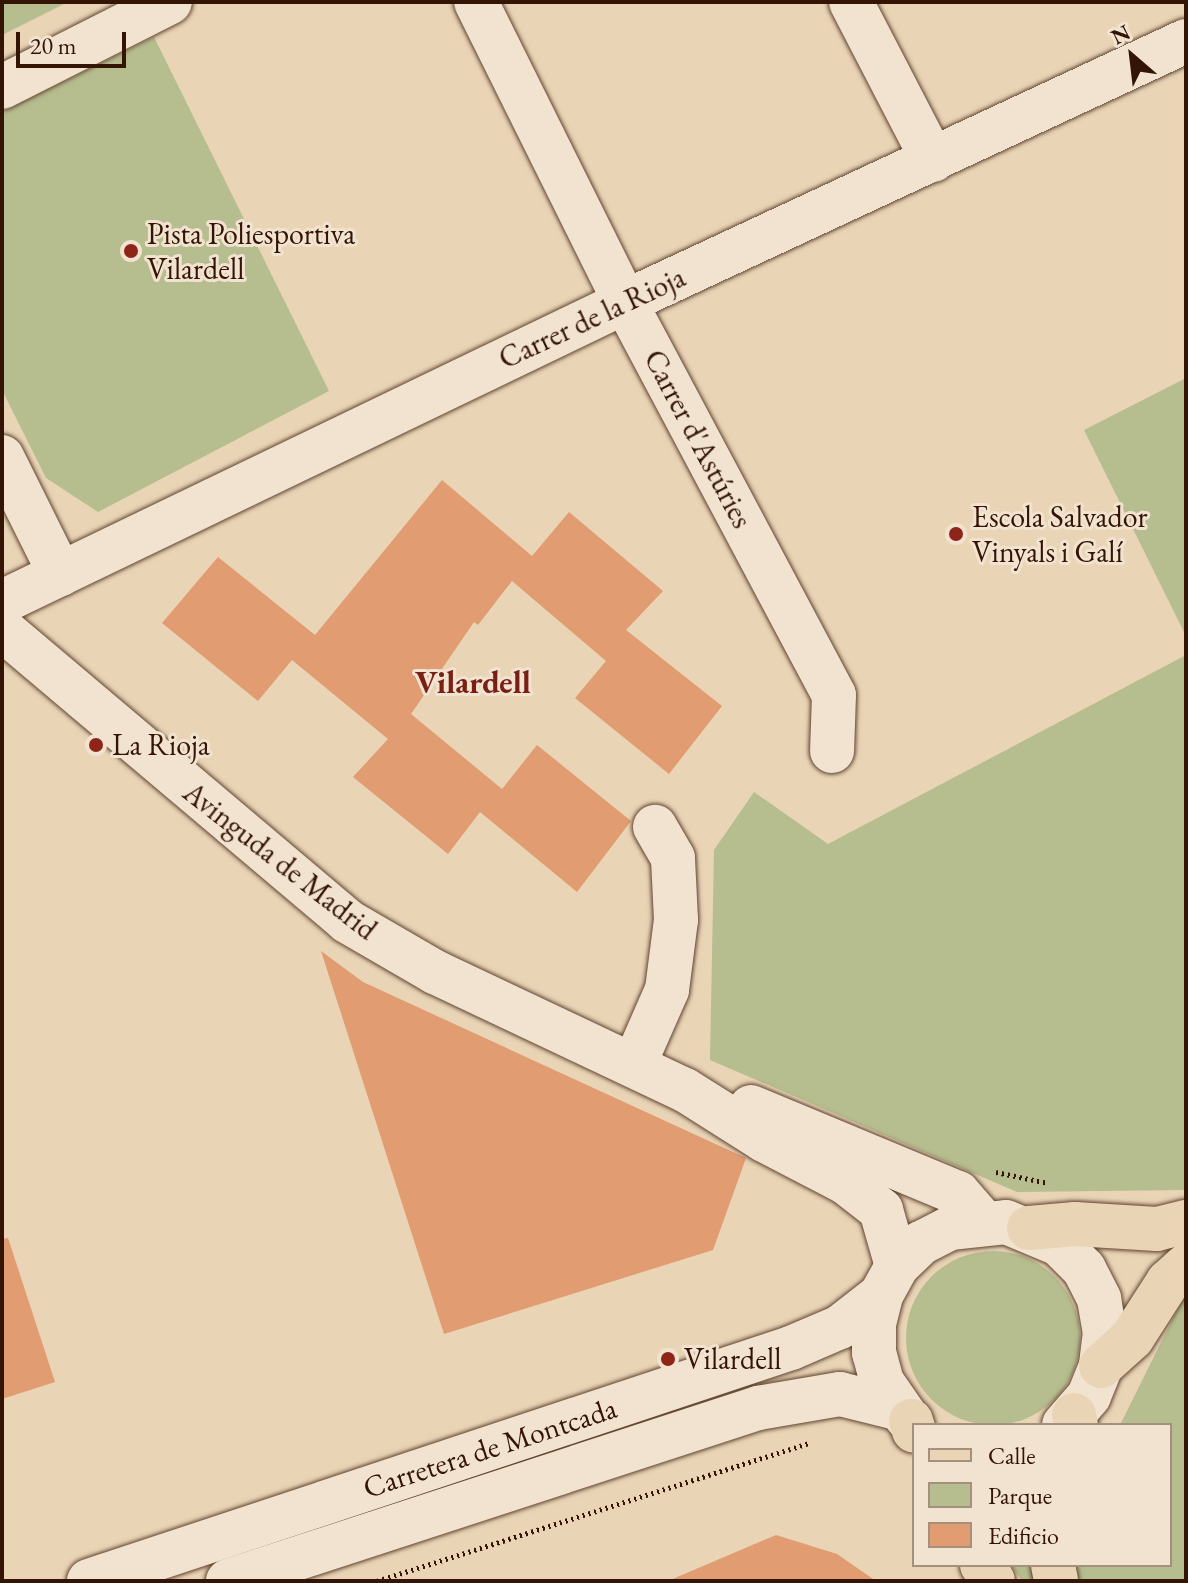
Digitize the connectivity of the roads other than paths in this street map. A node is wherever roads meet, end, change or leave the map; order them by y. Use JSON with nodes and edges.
{"nodes":[{"id":1,"x":170,"y":2,"type":"edge"},
{"id":2,"x":476,"y":2,"type":"edge"},
{"id":3,"x":851,"y":2,"type":"edge"},
{"id":4,"x":1186,"y":41,"type":"edge"},
{"id":5,"x":2,"y":87,"type":"edge"},
{"id":6,"x":933,"y":160,"type":"junction"},
{"id":7,"x":625,"y":302,"type":"junction"},
{"id":8,"x":2,"y":457,"type":"edge"},
{"id":9,"x":60,"y":574,"type":"junction"},
{"id":10,"x":2,"y":602,"type":"edge"},
{"id":11,"x":2,"y":629,"type":"edge"},
{"id":12,"x":832,"y":751,"type":"dead end"},
{"id":13,"x":655,"y":827,"type":"dead end"},
{"id":14,"x":634,"y":1065,"type":"junction"},
{"id":15,"x":685,"y":1090,"type":"junction"},
{"id":16,"x":982,"y":1221,"type":"junction"},
{"id":17,"x":1186,"y":1222,"type":"edge"},
{"id":18,"x":1029,"y":1228,"type":"junction"},
{"id":19,"x":1186,"y":1266,"type":"edge"},
{"id":20,"x":889,"y":1281,"type":"junction"},
{"id":21,"x":1101,"y":1366,"type":"junction"},
{"id":22,"x":909,"y":1421,"type":"edge"},
{"id":23,"x":1071,"y":1422,"type":"edge"},
{"id":24,"x":89,"y":1581,"type":"edge"},
{"id":25,"x":228,"y":1581,"type":"edge"}],
"edges":[{"from":1,"to":5,"type":"street"},
{"from":2,"to":7,"type":"street","name":"Carrer d'Astúries"},
{"from":3,"to":6,"type":"street"},
{"from":4,"to":6,"type":"street","name":"Carrer de la Rioja"},
{"from":6,"to":7,"type":"street","name":"Carrer de la Rioja"},
{"from":7,"to":9,"type":"street","name":"Carrer de la Rioja"},
{"from":7,"to":12,"type":"street","name":"Carrer d'Astúries"},
{"from":8,"to":9,"type":"street"},
{"from":9,"to":10,"type":"street","name":"Carrer de la Rioja"},
{"from":11,"to":14,"type":"street","name":"Avinguda de Madrid"},
{"from":13,"to":14,"type":"street"},
{"from":14,"to":15,"type":"street","name":"Avinguda de Madrid"},
{"from":15,"to":16,"type":"street","name":"Avinguda de Madrid"},
{"from":15,"to":20,"type":"street","name":"Avinguda de Madrid"},
{"from":16,"to":18,"type":"street"},
{"from":16,"to":20,"type":"street","name":"Carretera de Montcada"},
{"from":17,"to":18,"type":"main road"},
{"from":18,"to":21,"type":"street"},
{"from":19,"to":21,"type":"main road"},
{"from":20,"to":22,"type":"street"},
{"from":20,"to":24,"type":"street","name":"Carretera de Montcada"},
{"from":21,"to":23,"type":"street"},
{"from":22,"to":25,"type":"street","name":"Carretera de Montcada"}]}
